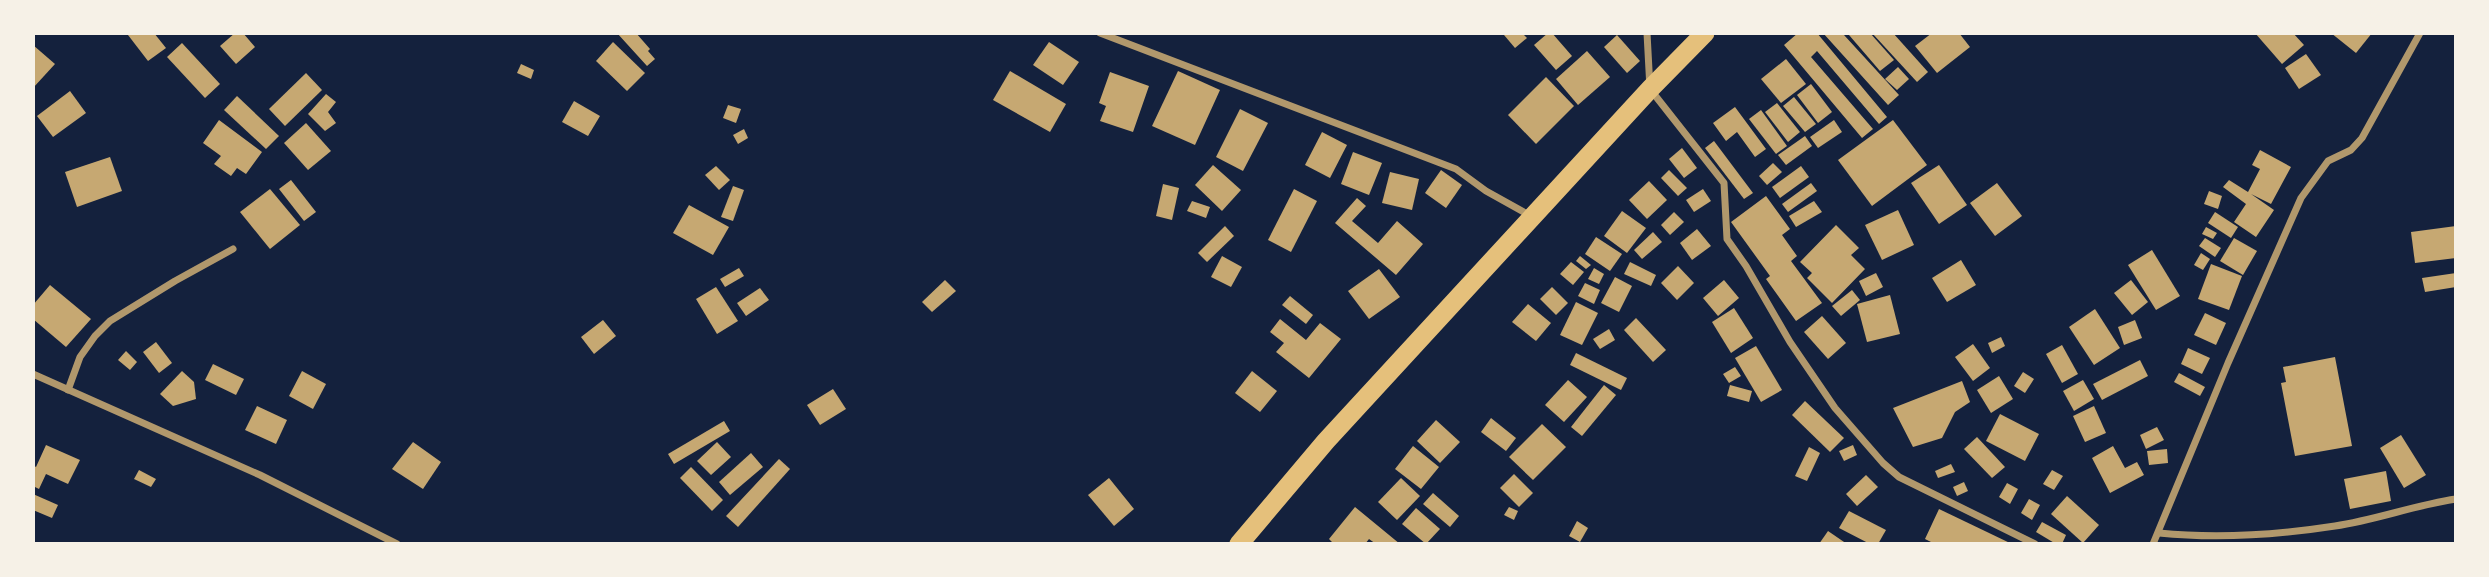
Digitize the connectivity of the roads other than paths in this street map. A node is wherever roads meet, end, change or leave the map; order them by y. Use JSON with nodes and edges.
{"nodes":[{"id":1,"x":1100,"y":33,"type":"edge"},
{"id":2,"x":1647,"y":33,"type":"edge"},
{"id":3,"x":1706,"y":33,"type":"edge"},
{"id":4,"x":2420,"y":33,"type":"edge"},
{"id":5,"x":1650,"y":89,"type":"junction"},
{"id":6,"x":1533,"y":218,"type":"junction"},
{"id":7,"x":233,"y":249,"type":"dead end"},
{"id":8,"x":33,"y":374,"type":"edge"},
{"id":9,"x":68,"y":390,"type":"junction"},
{"id":10,"x":2456,"y":499,"type":"edge"},
{"id":11,"x":2159,"y":533,"type":"junction"},
{"id":12,"x":395,"y":543,"type":"edge"},
{"id":13,"x":1239,"y":544,"type":"edge"},
{"id":14,"x":2035,"y":544,"type":"edge"},
{"id":15,"x":2153,"y":544,"type":"edge"}],
"edges":[{"from":1,"to":6,"type":"street"},
{"from":2,"to":5,"type":"street"},
{"from":3,"to":5,"type":"highway"},
{"from":4,"to":11,"type":"street"},
{"from":5,"to":6,"type":"highway"},
{"from":5,"to":14,"type":"street"},
{"from":6,"to":13,"type":"highway"},
{"from":7,"to":9,"type":"street"},
{"from":8,"to":9,"type":"street"},
{"from":9,"to":12,"type":"street"},
{"from":10,"to":11,"type":"street"},
{"from":11,"to":15,"type":"street"}]}
